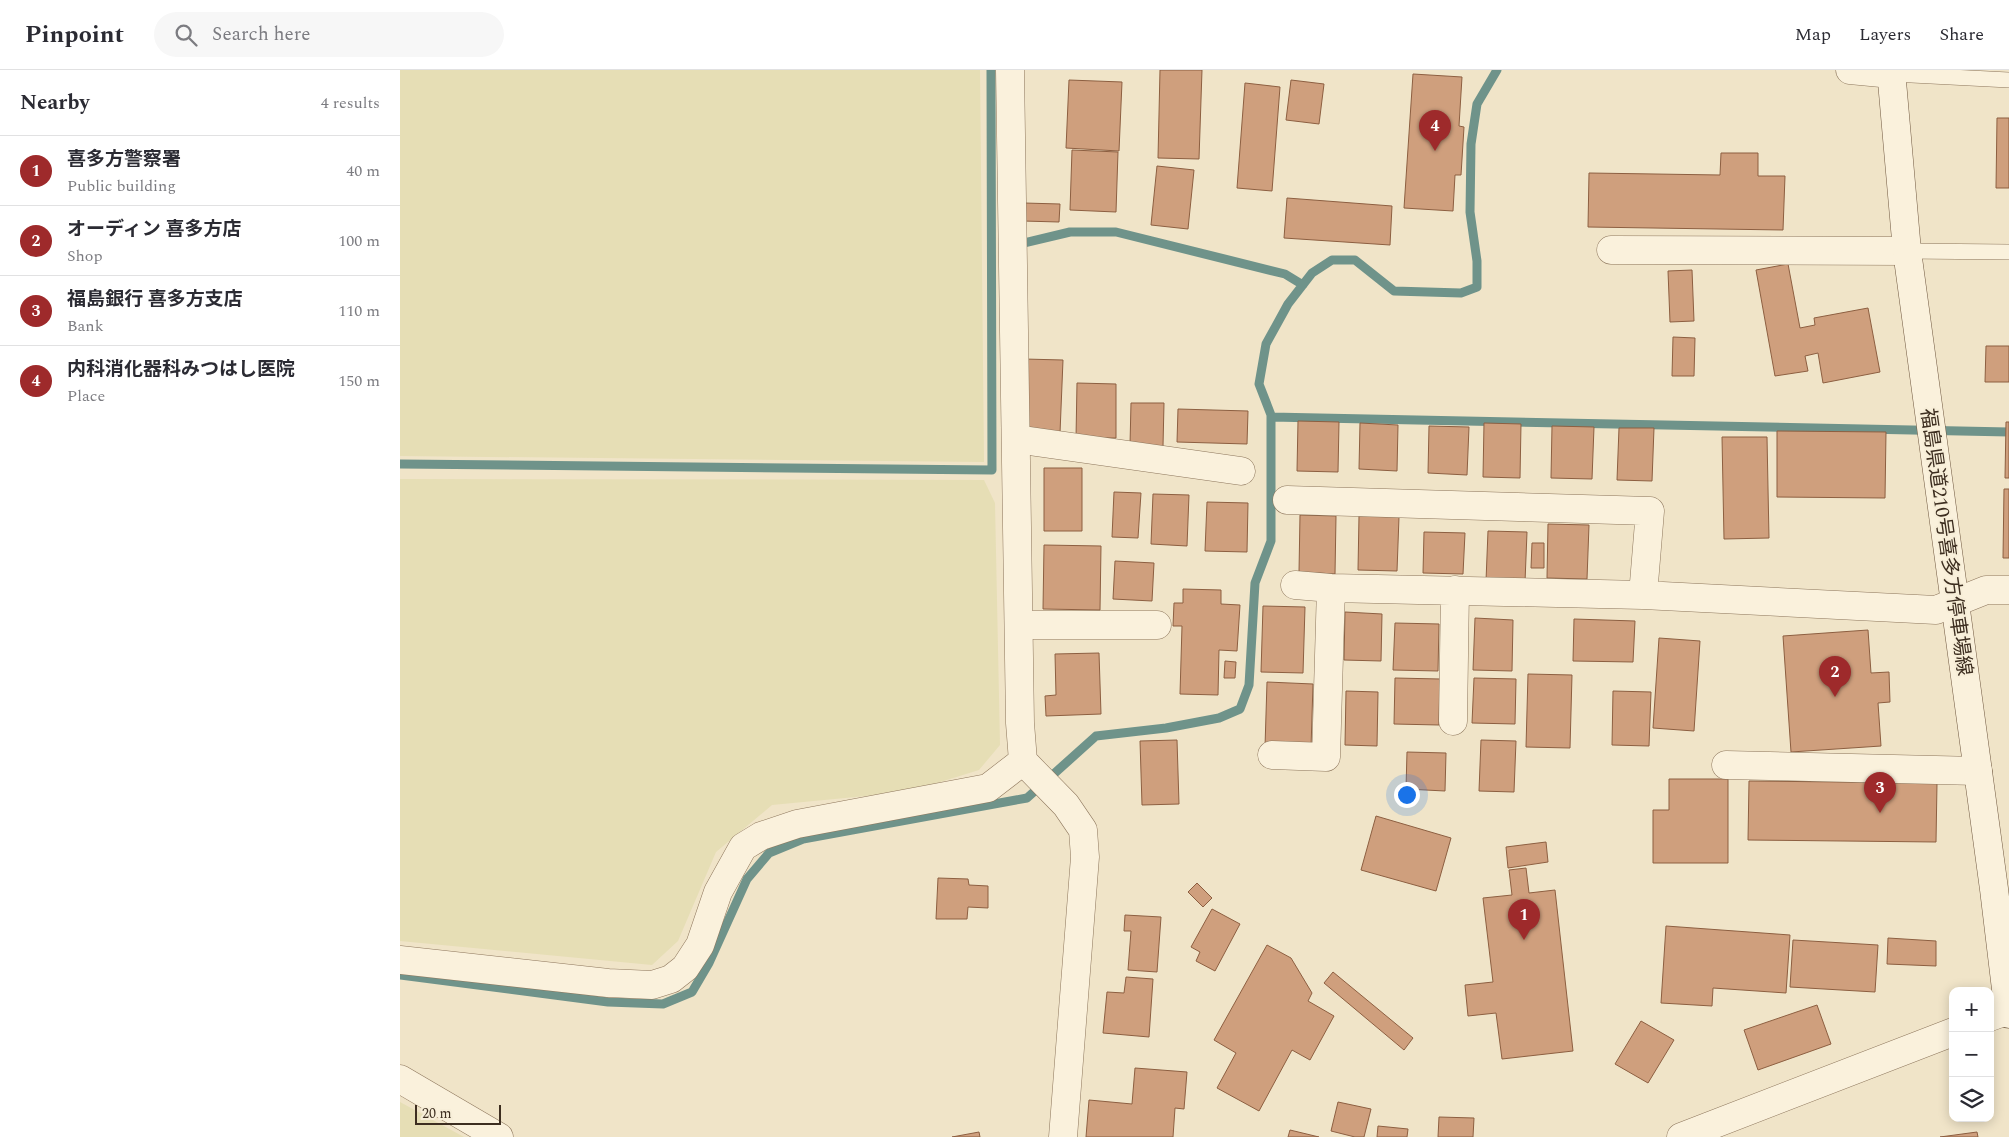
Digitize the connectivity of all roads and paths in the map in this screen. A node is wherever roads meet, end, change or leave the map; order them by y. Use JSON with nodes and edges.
{"nodes":[{"id":1,"x":1010,"y":70,"type":"edge"},
{"id":2,"x":1850,"y":70,"type":"edge"},
{"id":3,"x":1891,"y":72,"type":"edge"},
{"id":4,"x":2009,"y":80,"type":"edge"},
{"id":5,"x":1611,"y":250,"type":"dead end"},
{"id":6,"x":1907,"y":251,"type":"junction"},
{"id":7,"x":2009,"y":252,"type":"edge"},
{"id":8,"x":1016,"y":439,"type":"junction"},
{"id":9,"x":1241,"y":471,"type":"dead end"},
{"id":10,"x":1287,"y":500,"type":"dead end"},
{"id":11,"x":1295,"y":585,"type":"dead end"},
{"id":12,"x":1331,"y":588,"type":"junction"},
{"id":13,"x":1455,"y":590,"type":"junction"},
{"id":14,"x":2009,"y":590,"type":"edge"},
{"id":15,"x":1643,"y":596,"type":"junction"},
{"id":16,"x":1955,"y":601,"type":"junction"},
{"id":17,"x":1019,"y":624,"type":"junction"},
{"id":18,"x":1157,"y":625,"type":"dead end"},
{"id":19,"x":1453,"y":721,"type":"dead end"},
{"id":20,"x":1272,"y":755,"type":"dead end"},
{"id":21,"x":1726,"y":765,"type":"dead end"},
{"id":22,"x":1027,"y":766,"type":"junction"},
{"id":23,"x":1978,"y":771,"type":"junction"},
{"id":24,"x":400,"y":960,"type":"edge"},
{"id":25,"x":2004,"y":1013,"type":"edge"},
{"id":26,"x":1949,"y":1034,"type":"edge"},
{"id":27,"x":400,"y":1079,"type":"edge"},
{"id":28,"x":499,"y":1137,"type":"edge"},
{"id":29,"x":1063,"y":1137,"type":"edge"},
{"id":30,"x":1681,"y":1137,"type":"edge"}],
"edges":[{"from":1,"to":8,"type":"street"},
{"from":2,"to":3,"type":"street"},
{"from":3,"to":4,"type":"lane"},
{"from":3,"to":6,"type":"street","name":"福島県道210号喜多方停車場線"},
{"from":5,"to":6,"type":"street"},
{"from":6,"to":7,"type":"lane"},
{"from":6,"to":16,"type":"street","name":"福島県道210号喜多方停車場線"},
{"from":8,"to":9,"type":"street"},
{"from":8,"to":17,"type":"street"},
{"from":10,"to":15,"type":"street"},
{"from":11,"to":12,"type":"street"},
{"from":12,"to":13,"type":"street"},
{"from":12,"to":20,"type":"street"},
{"from":13,"to":15,"type":"street"},
{"from":13,"to":19,"type":"street"},
{"from":14,"to":16,"type":"street"},
{"from":15,"to":16,"type":"street"},
{"from":16,"to":23,"type":"street","name":"福島県道210号喜多方停車場線"},
{"from":17,"to":18,"type":"street"},
{"from":17,"to":22,"type":"street"},
{"from":21,"to":23,"type":"street"},
{"from":22,"to":24,"type":"street"},
{"from":22,"to":29,"type":"street"},
{"from":23,"to":25,"type":"street","name":"福島県道210号喜多方停車場線"},
{"from":26,"to":30,"type":"street"},
{"from":27,"to":28,"type":"street"}]}
